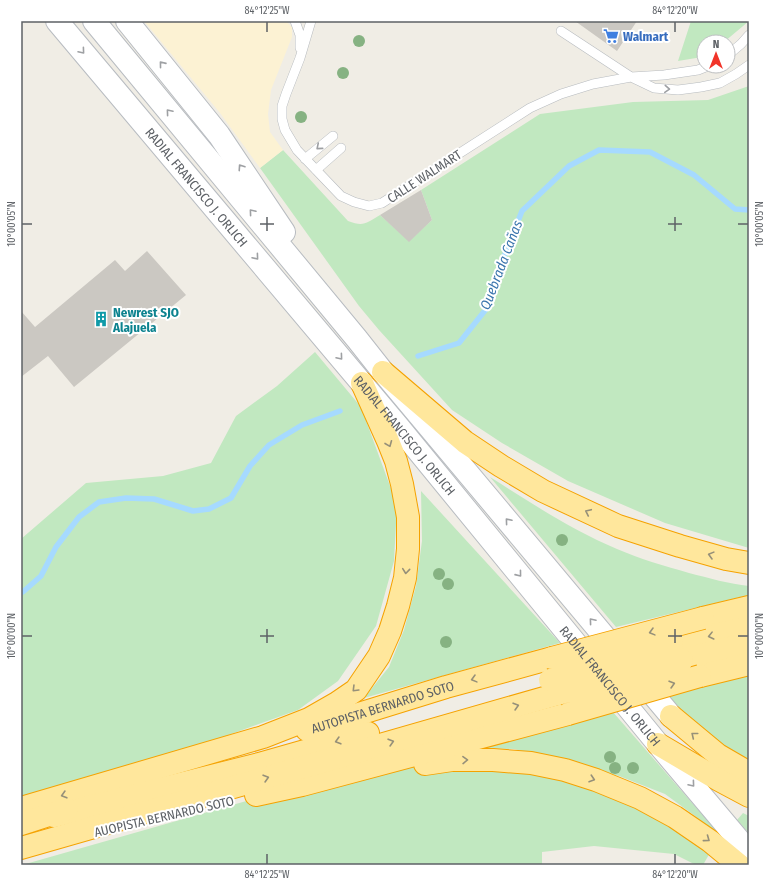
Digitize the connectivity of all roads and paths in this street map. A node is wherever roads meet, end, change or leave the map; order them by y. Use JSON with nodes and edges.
{"nodes":[{"id":1,"x":57,"y":21,"type":"edge"},
{"id":2,"x":94,"y":21,"type":"edge"},
{"id":3,"x":127,"y":21,"type":"edge"},
{"id":4,"x":295,"y":21,"type":"edge"},
{"id":5,"x":311,"y":21,"type":"edge"},
{"id":6,"x":561,"y":31,"type":"dead end"},
{"id":7,"x":749,"y":35,"type":"edge"},
{"id":8,"x":736,"y":48,"type":"edge"},
{"id":9,"x":300,"y":58,"type":"junction"},
{"id":10,"x":749,"y":65,"type":"edge"},
{"id":11,"x":696,"y":70,"type":"edge"},
{"id":12,"x":631,"y":77,"type":"junction"},
{"id":13,"x":333,"y":136,"type":"dead end"},
{"id":14,"x":341,"y":148,"type":"dead end"},
{"id":15,"x":305,"y":159,"type":"junction"},
{"id":16,"x":316,"y":170,"type":"junction"},
{"id":17,"x":357,"y":339,"type":"junction"},
{"id":18,"x":383,"y":372,"type":"junction"},
{"id":19,"x":362,"y":383,"type":"junction"},
{"id":20,"x":749,"y":563,"type":"edge"},
{"id":21,"x":749,"y":607,"type":"edge"},
{"id":22,"x":749,"y":627,"type":"edge"},
{"id":23,"x":749,"y":643,"type":"edge"},
{"id":24,"x":677,"y":653,"type":"junction"},
{"id":25,"x":749,"y":664,"type":"edge"},
{"id":26,"x":554,"y":687,"type":"junction"},
{"id":27,"x":670,"y":716,"type":"joint"},
{"id":28,"x":658,"y":744,"type":"junction"},
{"id":29,"x":749,"y":773,"type":"edge"},
{"id":30,"x":302,"y":785,"type":"junction"},
{"id":31,"x":749,"y":796,"type":"edge"},
{"id":32,"x":21,"y":808,"type":"edge"},
{"id":33,"x":21,"y":824,"type":"edge"},
{"id":34,"x":24,"y":848,"type":"edge"},
{"id":35,"x":749,"y":852,"type":"edge"},
{"id":36,"x":739,"y":865,"type":"edge"}],
"edges":[{"from":1,"to":19,"type":"main road","name":"RADIAL FRANCISCO J. ORLICH","one_way":true},
{"from":17,"to":2,"type":"main road","name":"RADIAL FRANCISCO J. ORLICH","one_way":true},
{"from":17,"to":3,"type":"main road","one_way":true},
{"from":4,"to":9,"type":"lane","name":"CALLE WALMART"},
{"from":5,"to":9,"type":"lane","name":"CALLE WALMART"},
{"from":6,"to":12,"type":"lane"},
{"from":7,"to":8,"type":"lane"},
{"from":9,"to":15,"type":"lane","name":"CALLE WALMART"},
{"from":12,"to":10,"type":"lane","one_way":true},
{"from":11,"to":12,"type":"lane","name":"CALLE WALMART"},
{"from":12,"to":16,"type":"lane","name":"CALLE WALMART"},
{"from":13,"to":15,"type":"lane","one_way":true},
{"from":14,"to":16,"type":"lane"},
{"from":15,"to":16,"type":"lane","name":"CALLE WALMART"},
{"from":17,"to":18,"type":"main road","name":"RADIAL FRANCISCO J. ORLICH"},
{"from":20,"to":18,"type":"highway","one_way":true},
{"from":27,"to":18,"type":"main road","name":"RADIAL FRANCISCO J. ORLICH","one_way":true},
{"from":19,"to":28,"type":"main road","name":"RADIAL FRANCISCO J. ORLICH","one_way":true},
{"from":19,"to":32,"type":"highway","one_way":true},
{"from":21,"to":33,"type":"highway","name":"AUTOPISTA BERNARDO SOTO","one_way":true,"bridge":true},
{"from":22,"to":24,"type":"highway","name":"AUTOPISTA BERNARDO SOTO","one_way":true},
{"from":23,"to":24,"type":"highway","name":"AUTOPISTA BERNARDO SOTO"},
{"from":24,"to":26,"type":"highway","name":"AUTOPISTA BERNARDO SOTO","bridge":true},
{"from":30,"to":25,"type":"highway","one_way":true,"bridge":true},
{"from":26,"to":33,"type":"highway","name":"AUTOPISTA BERNARDO SOTO","one_way":true},
{"from":34,"to":26,"type":"highway","name":"AUTOPISTA BERNARDO SOTO","one_way":true},
{"from":29,"to":27,"type":"highway","one_way":true},
{"from":28,"to":31,"type":"highway"},
{"from":28,"to":35,"type":"main road","name":"RADIAL FRANCISCO J. ORLICH","one_way":true},
{"from":30,"to":34,"type":"highway","name":"AUOPISTA BERNARDO SOTO"},
{"from":30,"to":36,"type":"highway","one_way":true}]}
